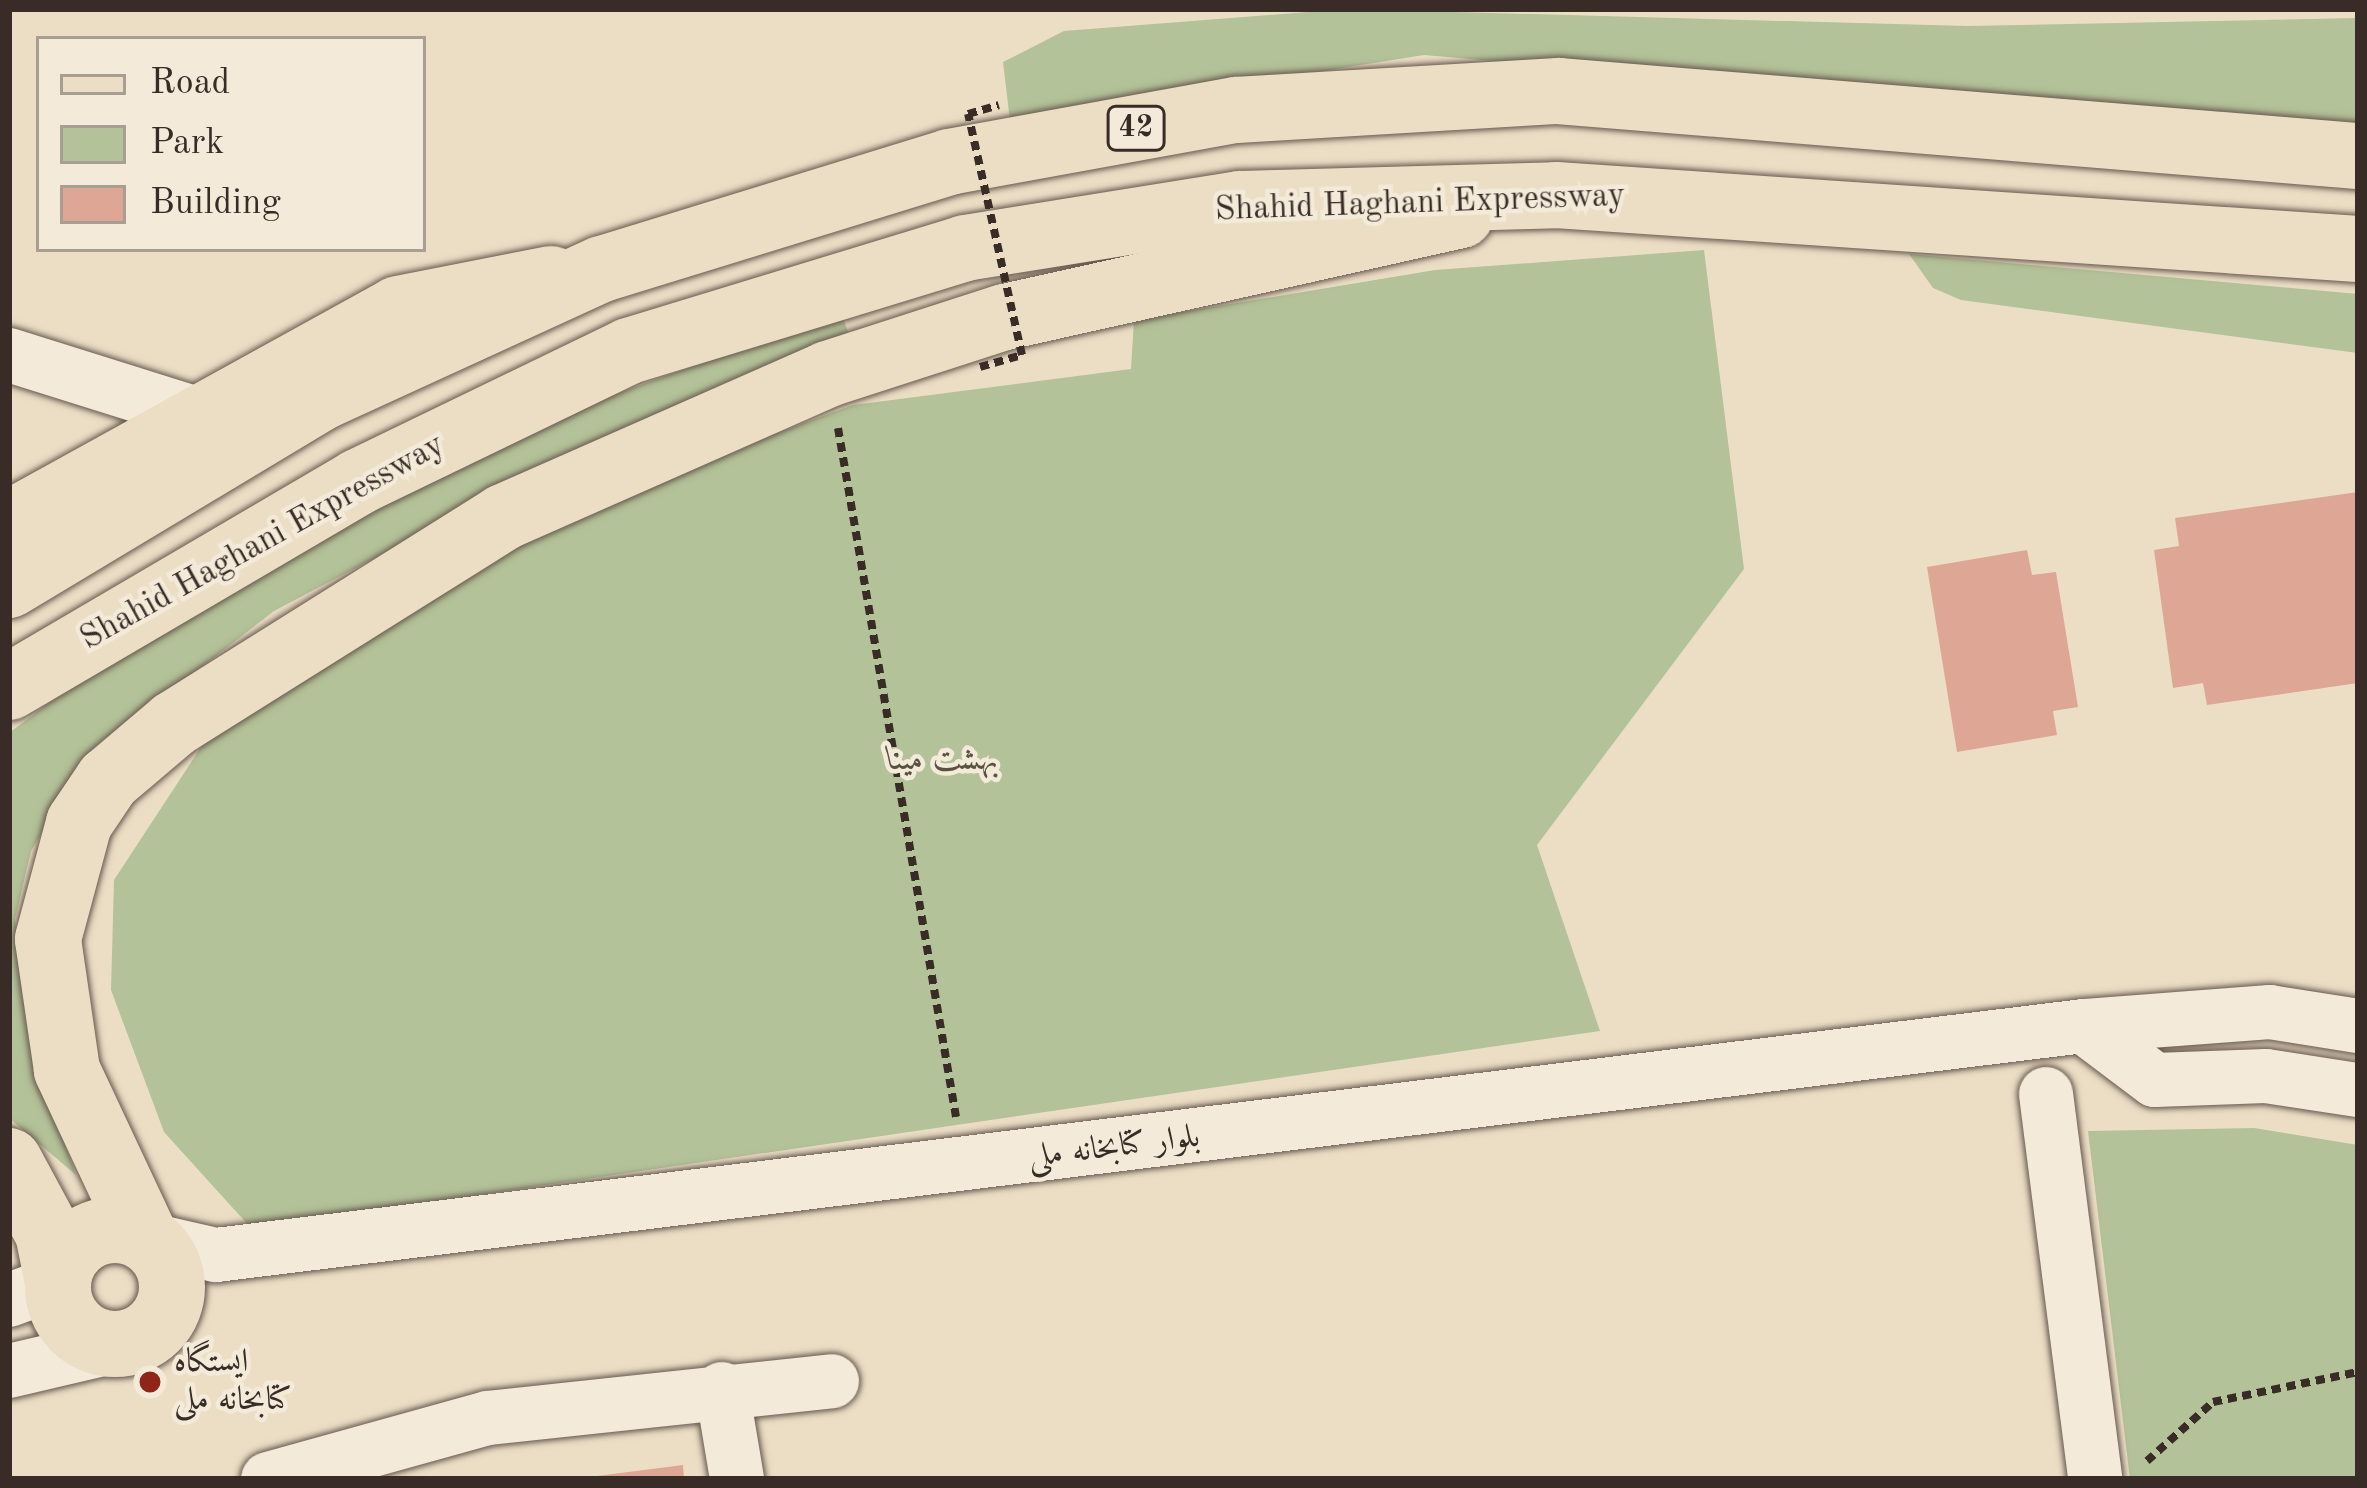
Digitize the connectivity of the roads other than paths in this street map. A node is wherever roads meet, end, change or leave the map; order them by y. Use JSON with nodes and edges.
{"nodes":[{"id":1,"x":2358,"y":156,"type":"edge"},
{"id":2,"x":1556,"y":195,"type":"junction"},
{"id":3,"x":2358,"y":249,"type":"edge"},
{"id":4,"x":602,"y":269,"type":"junction"},
{"id":5,"x":9,"y":355,"type":"edge"},
{"id":6,"x":197,"y":414,"type":"junction"},
{"id":7,"x":9,"y":524,"type":"edge"},
{"id":8,"x":9,"y":585,"type":"edge"},
{"id":9,"x":9,"y":687,"type":"edge"},
{"id":10,"x":2083,"y":1026,"type":"junction"},
{"id":11,"x":2358,"y":1026,"type":"edge"},
{"id":12,"x":2358,"y":1090,"type":"edge"},
{"id":13,"x":2046,"y":1094,"type":"dead end"},
{"id":14,"x":9,"y":1161,"type":"edge"},
{"id":15,"x":146,"y":1239,"type":"junction"},
{"id":16,"x":33,"y":1291,"type":"edge"},
{"id":17,"x":133,"y":1342,"type":"junction"},
{"id":18,"x":9,"y":1371,"type":"edge"},
{"id":19,"x":832,"y":1381,"type":"dead end"},
{"id":20,"x":722,"y":1390,"type":"junction"},
{"id":21,"x":268,"y":1479,"type":"edge"},
{"id":22,"x":737,"y":1479,"type":"edge"},
{"id":23,"x":2095,"y":1479,"type":"edge"}],
"edges":[{"from":1,"to":4,"type":"main road","number":"42"},
{"from":2,"to":3,"type":"main road","name":"Shahid Haghani Expressway"},
{"from":2,"to":9,"type":"main road","name":"Shahid Haghani Expressway"},
{"from":2,"to":15,"type":"main road"},
{"from":4,"to":6,"type":"main road"},
{"from":4,"to":8,"type":"main road","number":"42"},
{"from":5,"to":6,"type":"lane"},
{"from":6,"to":7,"type":"main road"},
{"from":10,"to":11,"type":"lane","name":"بلوار کتابخانه ملی"},
{"from":10,"to":12,"type":"lane"},
{"from":10,"to":15,"type":"lane","name":"بلوار کتابخانه ملی"},
{"from":13,"to":23,"type":"lane"},
{"from":14,"to":16,"type":"main road"},
{"from":15,"to":16,"type":"main road"},
{"from":15,"to":17,"type":"main road"},
{"from":16,"to":17,"type":"main road"},
{"from":17,"to":18,"type":"lane"},
{"from":19,"to":20,"type":"lane"},
{"from":20,"to":21,"type":"lane"},
{"from":20,"to":22,"type":"lane"}]}
